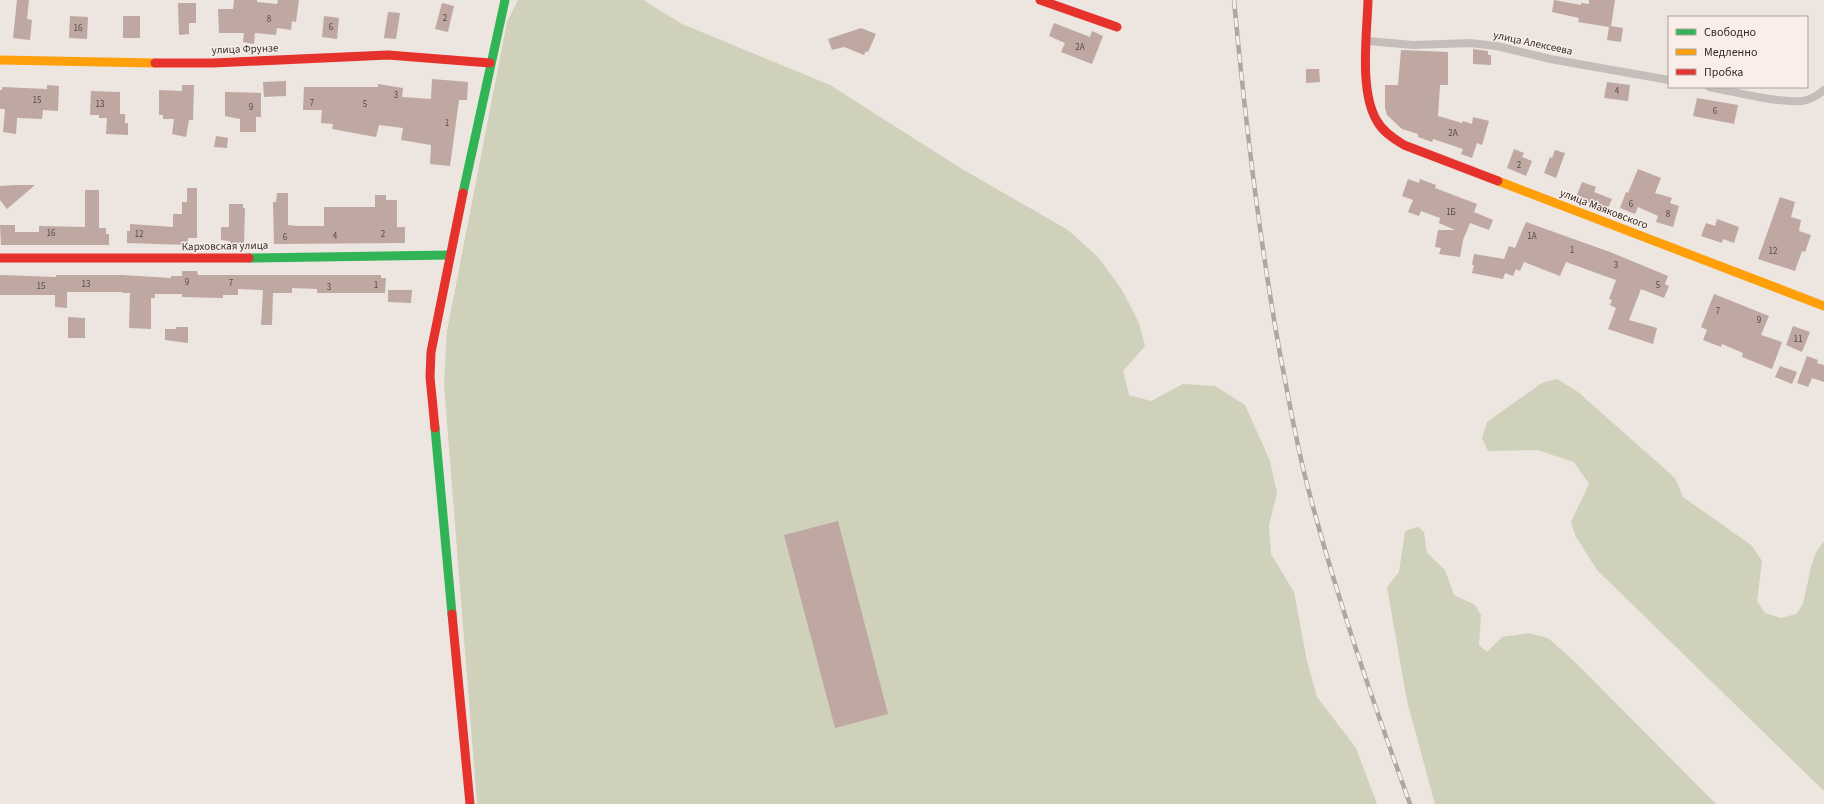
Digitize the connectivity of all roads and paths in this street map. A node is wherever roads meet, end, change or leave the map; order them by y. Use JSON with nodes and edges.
{"nodes":[{"id":1,"x":505,"y":0,"type":"edge"},
{"id":2,"x":1040,"y":0,"type":"edge"},
{"id":3,"x":1368,"y":0,"type":"edge"},
{"id":4,"x":1117,"y":27,"type":"dead end"},
{"id":5,"x":1367,"y":41,"type":"junction"},
{"id":6,"x":0,"y":60,"type":"edge"},
{"id":7,"x":490,"y":63,"type":"junction"},
{"id":8,"x":1668,"y":80,"type":"edge"},
{"id":9,"x":1715,"y":88,"type":"edge"},
{"id":10,"x":1824,"y":90,"type":"edge"},
{"id":11,"x":450,"y":255,"type":"junction"},
{"id":12,"x":0,"y":258,"type":"edge"},
{"id":13,"x":1824,"y":306,"type":"edge"},
{"id":14,"x":470,"y":804,"type":"edge"}],
"edges":[{"from":1,"to":7,"type":"street"},
{"from":2,"to":4,"type":"street"},
{"from":3,"to":5,"type":"street"},
{"from":5,"to":8,"type":"lane","name":"улица Алексеева"},
{"from":5,"to":13,"type":"street","name":"улица Маяковского"},
{"from":6,"to":7,"type":"street","name":"улица Фрунзе"},
{"from":7,"to":11,"type":"street"},
{"from":9,"to":10,"type":"lane"},
{"from":11,"to":12,"type":"street","name":"Карховская улица"},
{"from":11,"to":14,"type":"street"}]}
